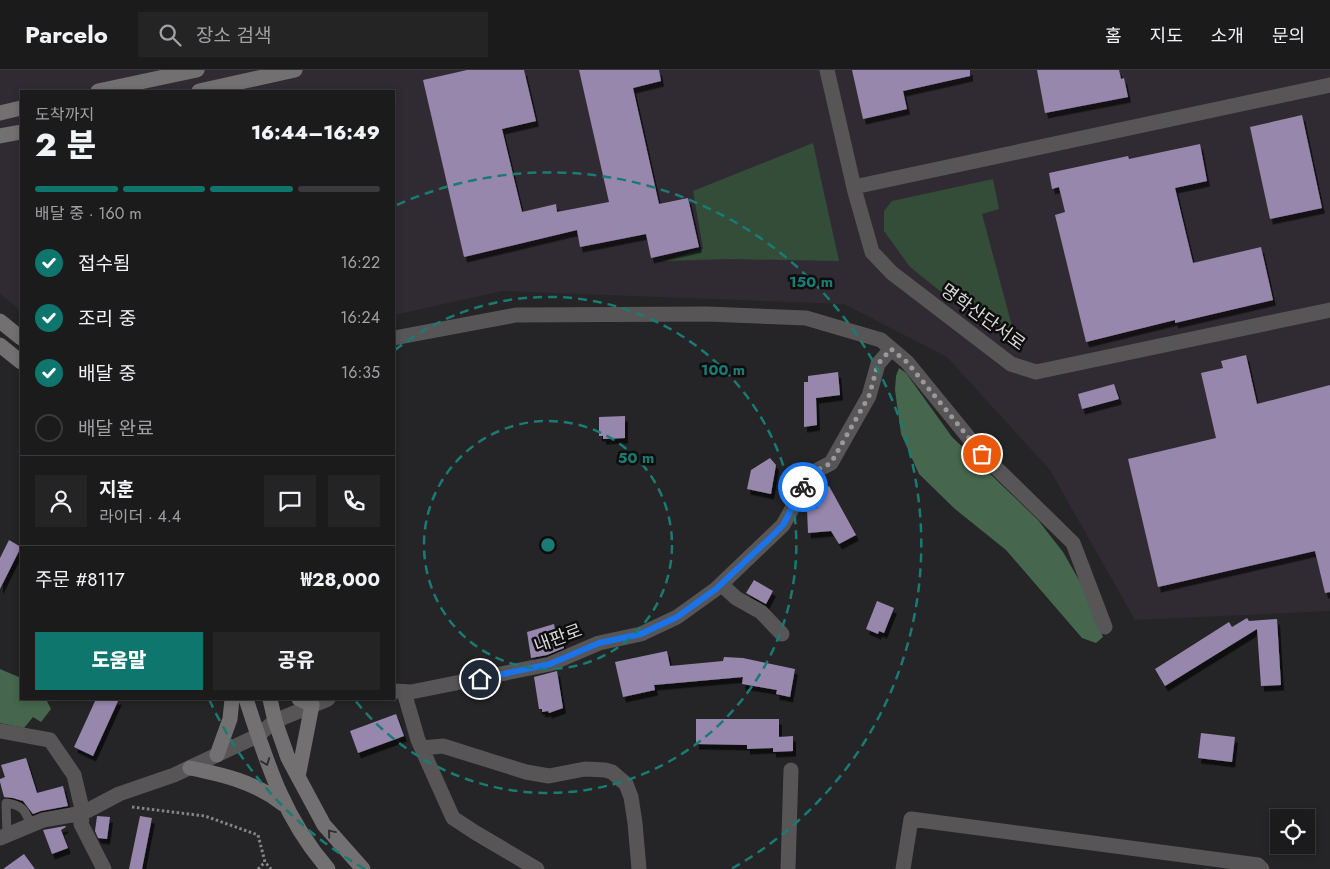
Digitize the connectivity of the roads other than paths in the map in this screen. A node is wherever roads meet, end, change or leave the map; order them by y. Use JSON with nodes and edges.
{"nodes":[{"id":1,"x":197,"y":70,"type":"edge"},
{"id":2,"x":295,"y":70,"type":"edge"},
{"id":3,"x":826,"y":70,"type":"edge"},
{"id":4,"x":1330,"y":85,"type":"edge"},
{"id":5,"x":103,"y":90,"type":"edge"},
{"id":6,"x":204,"y":90,"type":"edge"},
{"id":7,"x":20,"y":108,"type":"edge"},
{"id":8,"x":0,"y":113,"type":"edge"},
{"id":9,"x":20,"y":132,"type":"edge"},
{"id":10,"x":0,"y":136,"type":"edge"},
{"id":11,"x":854,"y":187,"type":"junction"},
{"id":12,"x":1330,"y":310,"type":"edge"},
{"id":13,"x":0,"y":321,"type":"edge"},
{"id":14,"x":20,"y":337,"type":"edge"},
{"id":15,"x":395,"y":338,"type":"edge"},
{"id":16,"x":0,"y":345,"type":"edge"},
{"id":17,"x":891,"y":349,"type":"junction"},
{"id":18,"x":20,"y":361,"type":"edge"},
{"id":19,"x":721,"y":584,"type":"junction"},
{"id":20,"x":1105,"y":627,"type":"dead end"},
{"id":21,"x":782,"y":634,"type":"dead end"},
{"id":22,"x":399,"y":691,"type":"edge"},
{"id":23,"x":232,"y":700,"type":"edge"},
{"id":24,"x":246,"y":700,"type":"edge"},
{"id":25,"x":270,"y":700,"type":"edge"},
{"id":26,"x":321,"y":700,"type":"edge"},
{"id":27,"x":306,"y":702,"type":"edge"},
{"id":28,"x":275,"y":721,"type":"junction"},
{"id":29,"x":0,"y":731,"type":"edge"},
{"id":30,"x":258,"y":736,"type":"junction"},
{"id":31,"x":422,"y":748,"type":"junction"},
{"id":32,"x":217,"y":755,"type":"junction"},
{"id":33,"x":190,"y":768,"type":"junction"},
{"id":34,"x":791,"y":770,"type":"dead end"},
{"id":35,"x":298,"y":777,"type":"junction"},
{"id":36,"x":286,"y":806,"type":"junction"},
{"id":37,"x":83,"y":813,"type":"junction"},
{"id":38,"x":31,"y":826,"type":"junction"},
{"id":39,"x":4,"y":837,"type":"edge"},
{"id":40,"x":104,"y":869,"type":"edge"},
{"id":41,"x":328,"y":869,"type":"edge"},
{"id":42,"x":363,"y":869,"type":"edge"},
{"id":43,"x":537,"y":869,"type":"edge"},
{"id":44,"x":639,"y":869,"type":"edge"},
{"id":45,"x":788,"y":869,"type":"edge"},
{"id":46,"x":903,"y":869,"type":"edge"},
{"id":47,"x":1262,"y":869,"type":"edge"}],
"edges":[{"from":1,"to":5,"type":"street"},
{"from":2,"to":6,"type":"street"},
{"from":3,"to":11,"type":"street","name":"명학산단서로"},
{"from":4,"to":11,"type":"street"},
{"from":7,"to":8,"type":"street"},
{"from":9,"to":10,"type":"street"},
{"from":11,"to":12,"type":"street","name":"명학산단서로"},
{"from":13,"to":14,"type":"street"},
{"from":15,"to":17,"type":"street"},
{"from":16,"to":18,"type":"street"},
{"from":17,"to":19,"type":"street","name":"내판로"},
{"from":17,"to":20,"type":"street"},
{"from":19,"to":21,"type":"street"},
{"from":19,"to":22,"type":"street","name":"내판로"},
{"from":22,"to":31,"type":"street"},
{"from":23,"to":32,"type":"street"},
{"from":24,"to":30,"type":"street"},
{"from":25,"to":28,"type":"street"},
{"from":26,"to":27,"type":"street"},
{"from":27,"to":28,"type":"street"},
{"from":27,"to":35,"type":"street"},
{"from":28,"to":30,"type":"street"},
{"from":28,"to":35,"type":"street"},
{"from":29,"to":37,"type":"street"},
{"from":30,"to":32,"type":"street"},
{"from":30,"to":36,"type":"street","one_way":true},
{"from":31,"to":43,"type":"street"},
{"from":31,"to":44,"type":"street"},
{"from":32,"to":33,"type":"street"},
{"from":33,"to":36,"type":"street"},
{"from":33,"to":37,"type":"street"},
{"from":34,"to":45,"type":"street"},
{"from":42,"to":35,"type":"street","one_way":true},
{"from":36,"to":41,"type":"street"},
{"from":37,"to":38,"type":"street"},
{"from":37,"to":40,"type":"street"},
{"from":38,"to":39,"type":"street"},
{"from":38,"to":39,"type":"lane"},
{"from":46,"to":47,"type":"street"}]}
